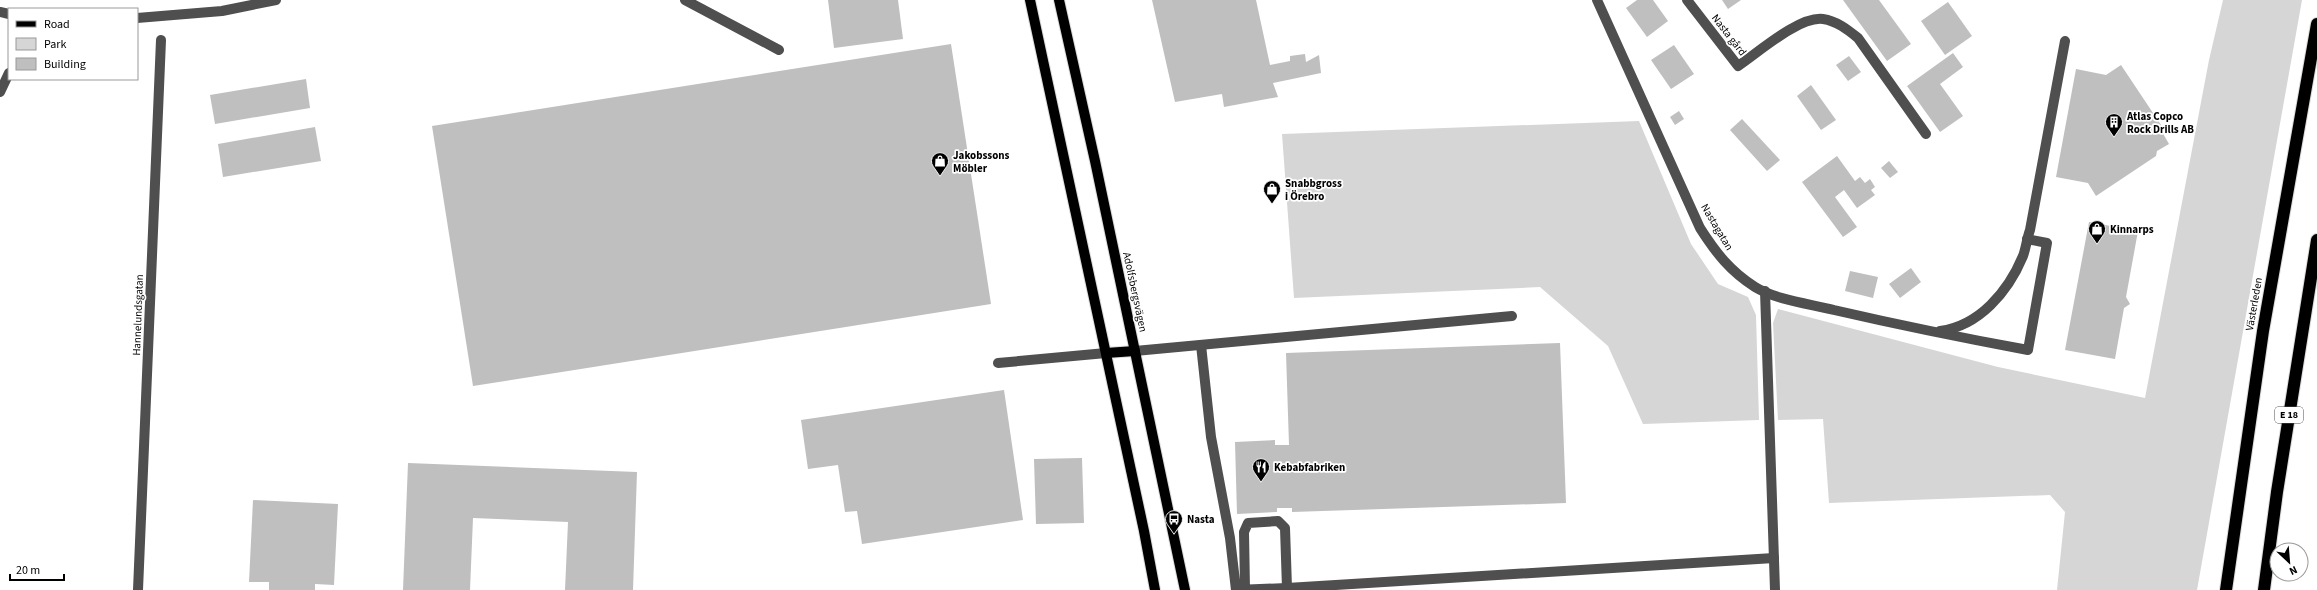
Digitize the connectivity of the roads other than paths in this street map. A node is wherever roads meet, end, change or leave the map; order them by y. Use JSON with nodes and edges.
{"nodes":[{"id":1,"x":276,"y":0,"type":"edge"},
{"id":2,"x":685,"y":0,"type":"edge"},
{"id":3,"x":1030,"y":0,"type":"edge"},
{"id":4,"x":1058,"y":0,"type":"edge"},
{"id":5,"x":1597,"y":0,"type":"edge"},
{"id":6,"x":1687,"y":0,"type":"edge"},
{"id":7,"x":138,"y":18,"type":"edge"},
{"id":8,"x":2317,"y":24,"type":"edge"},
{"id":9,"x":161,"y":40,"type":"dead end"},
{"id":10,"x":2065,"y":41,"type":"dead end"},
{"id":11,"x":779,"y":50,"type":"dead end"},
{"id":12,"x":8,"y":75,"type":"edge"},
{"id":13,"x":0,"y":92,"type":"edge"},
{"id":14,"x":1926,"y":134,"type":"dead end"},
{"id":15,"x":2027,"y":239,"type":"junction"},
{"id":16,"x":2317,"y":240,"type":"edge"},
{"id":17,"x":1765,"y":291,"type":"junction"},
{"id":18,"x":1512,"y":316,"type":"dead end"},
{"id":19,"x":1932,"y":332,"type":"junction"},
{"id":20,"x":1201,"y":345,"type":"junction"},
{"id":21,"x":1135,"y":351,"type":"junction"},
{"id":22,"x":1106,"y":353,"type":"junction"},
{"id":23,"x":998,"y":363,"type":"dead end"},
{"id":24,"x":1774,"y":558,"type":"junction"},
{"id":25,"x":1245,"y":589,"type":"edge"},
{"id":26,"x":1287,"y":589,"type":"edge"},
{"id":27,"x":138,"y":590,"type":"edge"},
{"id":28,"x":1155,"y":590,"type":"edge"},
{"id":29,"x":1185,"y":590,"type":"edge"},
{"id":30,"x":1776,"y":590,"type":"edge"},
{"id":31,"x":2226,"y":590,"type":"edge"},
{"id":32,"x":2264,"y":590,"type":"edge"}],
"edges":[{"from":1,"to":7,"type":"street"},
{"from":2,"to":11,"type":"street"},
{"from":3,"to":22,"type":"main road"},
{"from":4,"to":21,"type":"main road","name":"Adolfsbergsvägen"},
{"from":5,"to":17,"type":"street","name":"Nastagatan"},
{"from":6,"to":14,"type":"street","name":"Nasta gård"},
{"from":8,"to":31,"type":"highway","name":"Västerleden"},
{"from":9,"to":27,"type":"street","name":"Hannelundsgatan"},
{"from":10,"to":15,"type":"street"},
{"from":12,"to":13,"type":"street"},
{"from":15,"to":19,"type":"street"},
{"from":15,"to":19,"type":"street","name":"Nastagatan"},
{"from":16,"to":32,"type":"highway","number":"E 18"},
{"from":17,"to":19,"type":"street","name":"Nastagatan"},
{"from":17,"to":24,"type":"street"},
{"from":18,"to":20,"type":"street"},
{"from":20,"to":21,"type":"street"},
{"from":20,"to":25,"type":"street"},
{"from":21,"to":22,"type":"main road"},
{"from":21,"to":29,"type":"main road","name":"Adolfsbergsvägen"},
{"from":22,"to":23,"type":"street"},
{"from":22,"to":28,"type":"main road"},
{"from":24,"to":26,"type":"street"},
{"from":24,"to":30,"type":"street"},
{"from":25,"to":26,"type":"street"},
{"from":25,"to":26,"type":"street"}]}
